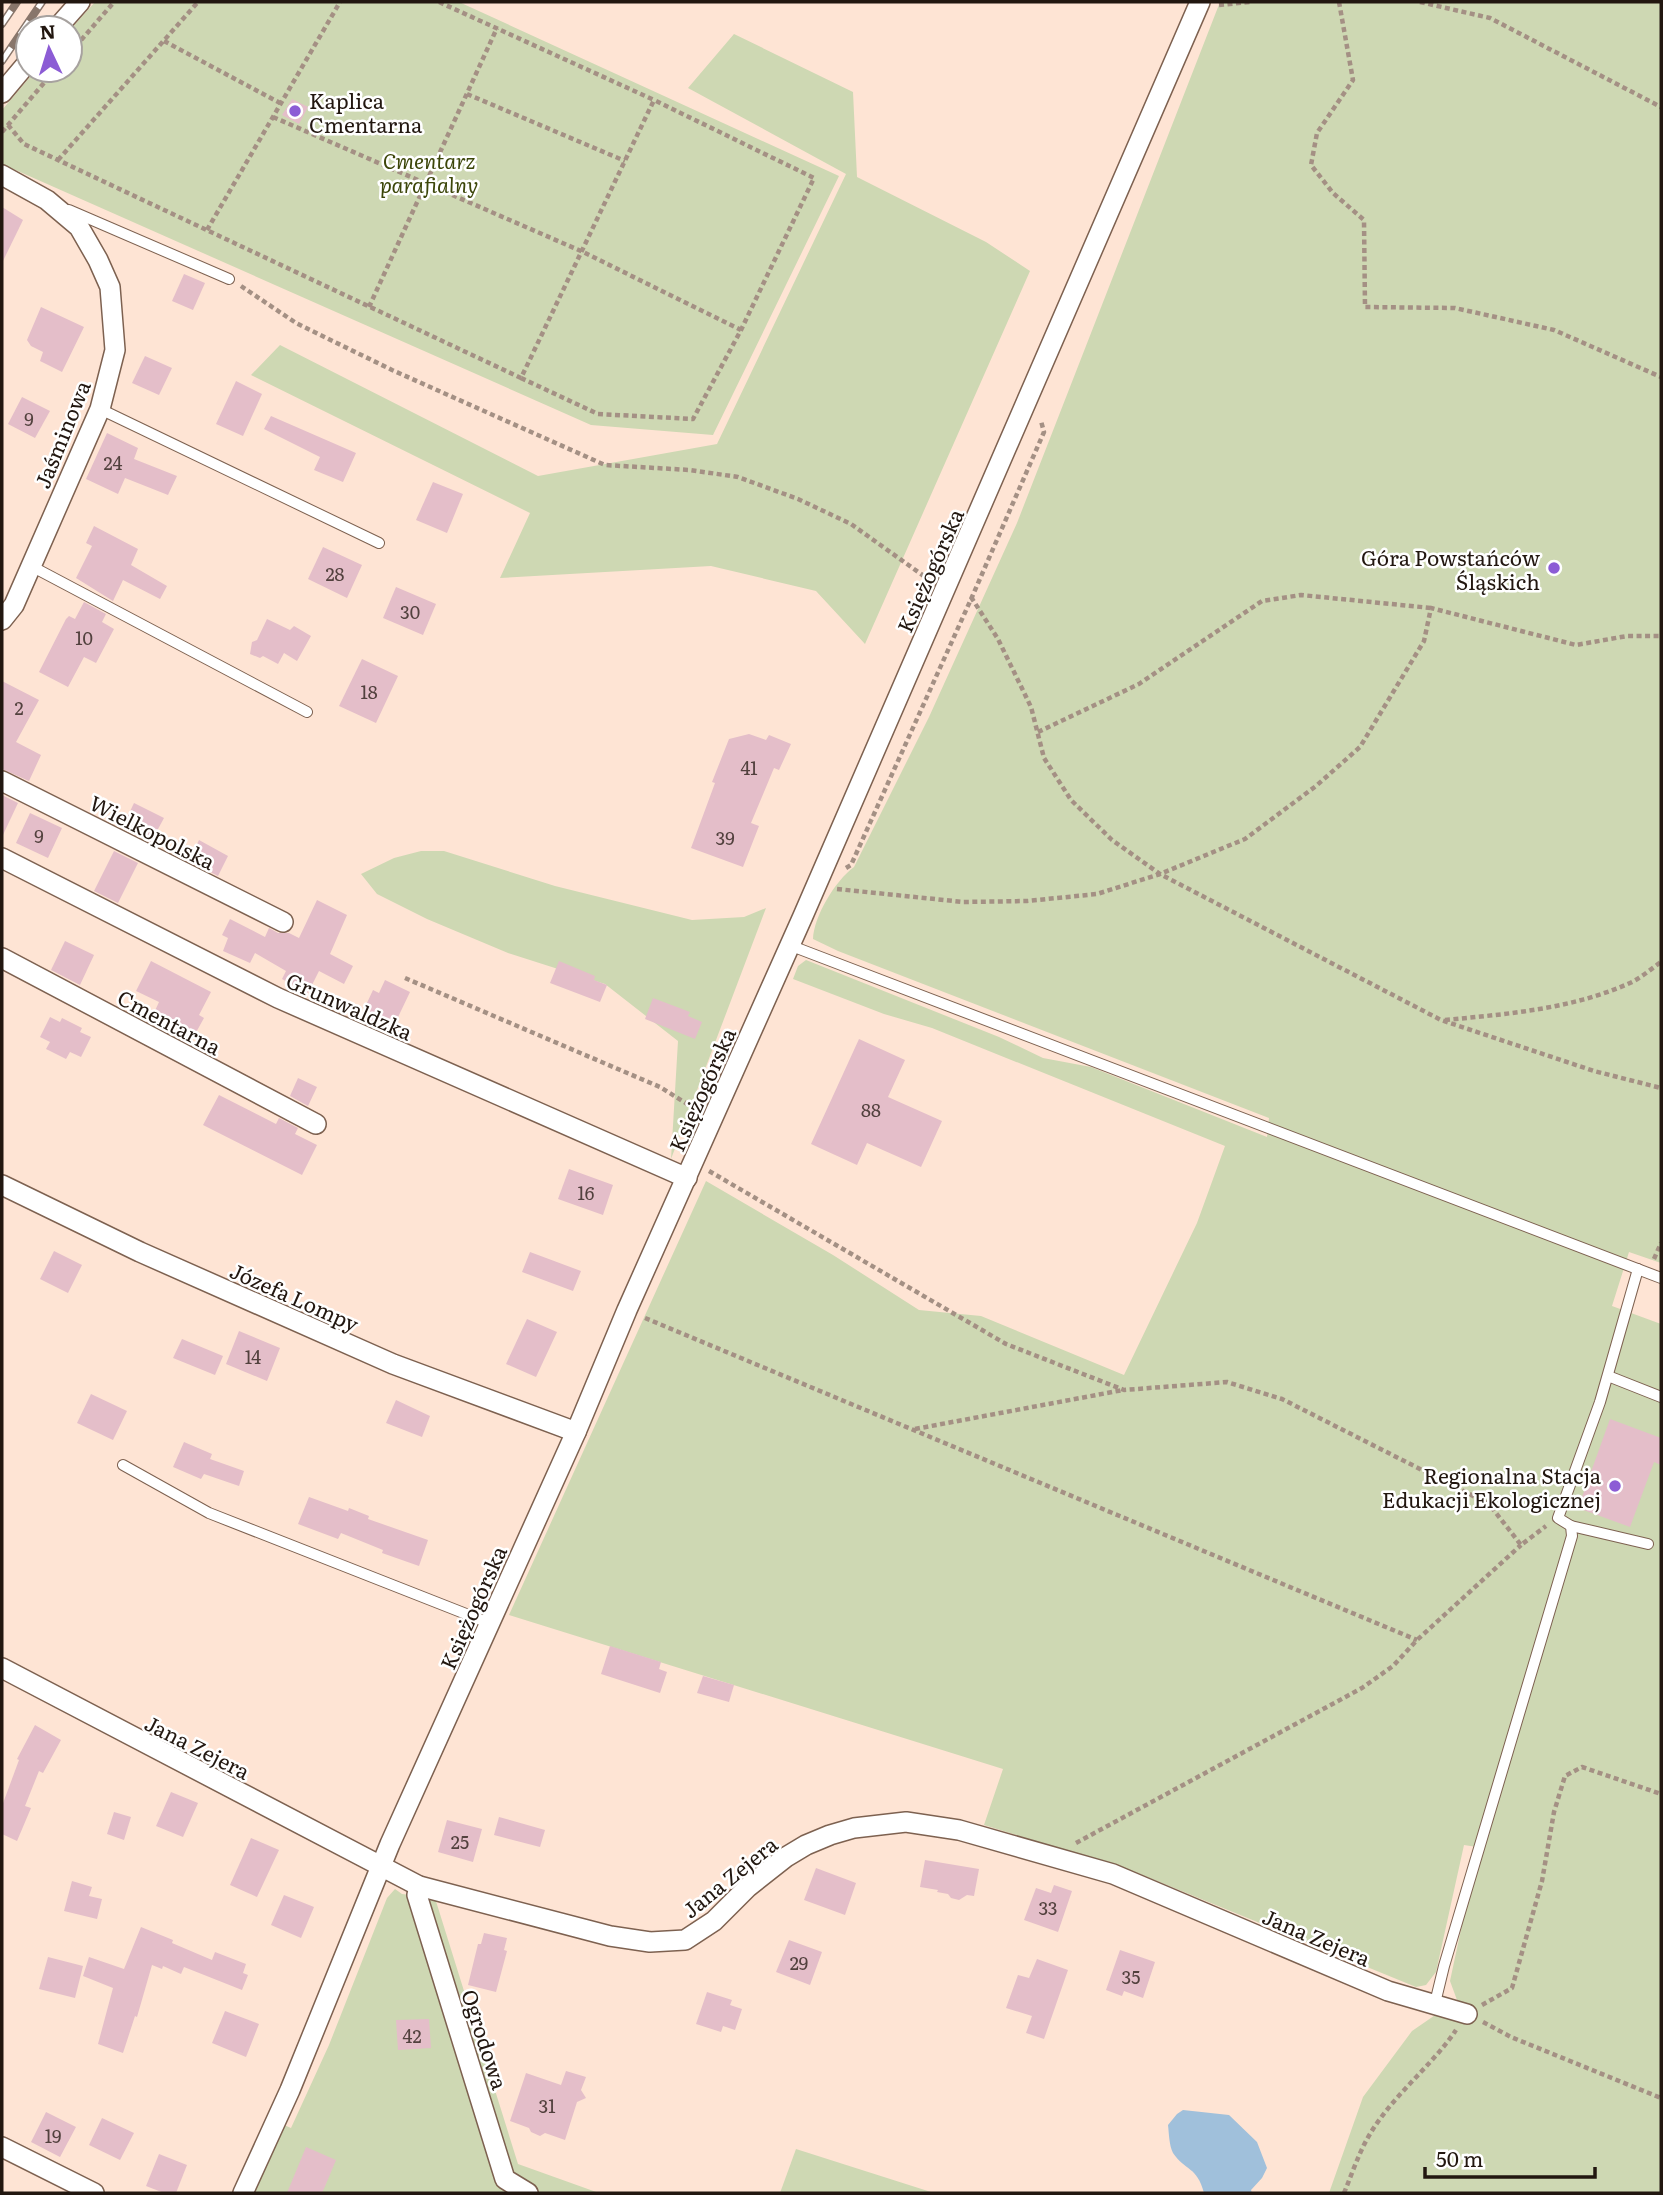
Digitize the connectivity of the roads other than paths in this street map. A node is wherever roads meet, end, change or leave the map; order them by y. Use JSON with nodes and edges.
{"nodes":[{"id":1,"x":1207,"y":4,"type":"edge"},
{"id":2,"x":14,"y":79,"type":"edge"},
{"id":3,"x":2,"y":93,"type":"edge"},
{"id":4,"x":2,"y":174,"type":"edge"},
{"id":5,"x":47,"y":200,"type":"junction"},
{"id":6,"x":229,"y":279,"type":"road end"},
{"id":7,"x":100,"y":409,"type":"junction"},
{"id":8,"x":379,"y":543,"type":"dead end"},
{"id":9,"x":31,"y":566,"type":"junction"},
{"id":10,"x":2,"y":620,"type":"edge"},
{"id":11,"x":307,"y":712,"type":"dead end"},
{"id":12,"x":2,"y":781,"type":"edge"},
{"id":13,"x":2,"y":858,"type":"edge"},
{"id":14,"x":284,"y":922,"type":"dead end"},
{"id":15,"x":789,"y":945,"type":"junction"},
{"id":16,"x":2,"y":958,"type":"edge"},
{"id":17,"x":316,"y":1124,"type":"dead end"},
{"id":18,"x":690,"y":1170,"type":"junction"},
{"id":19,"x":2,"y":1185,"type":"edge"},
{"id":20,"x":1639,"y":1269,"type":"junction"},
{"id":21,"x":1661,"y":1278,"type":"edge"},
{"id":22,"x":1608,"y":1376,"type":"junction"},
{"id":23,"x":1661,"y":1398,"type":"edge"},
{"id":24,"x":576,"y":1432,"type":"junction"},
{"id":25,"x":123,"y":1465,"type":"dead end"},
{"id":26,"x":1571,"y":1531,"type":"junction"},
{"id":27,"x":1648,"y":1544,"type":"dead end"},
{"id":28,"x":489,"y":1623,"type":"junction"},
{"id":29,"x":2,"y":1668,"type":"edge"},
{"id":30,"x":382,"y":1866,"type":"junction"},
{"id":31,"x":419,"y":1886,"type":"junction"},
{"id":32,"x":1435,"y":2003,"type":"junction"},
{"id":33,"x":1467,"y":2014,"type":"road end"},
{"id":34,"x":2,"y":2147,"type":"edge"},
{"id":35,"x":94,"y":2193,"type":"edge"},
{"id":36,"x":243,"y":2193,"type":"edge"},
{"id":37,"x":528,"y":2193,"type":"edge"}],
"edges":[{"from":1,"to":15,"type":"street","name":"Księżogórska"},
{"from":2,"to":3,"type":"street"},
{"from":4,"to":5,"type":"street","name":"Jaśminowa"},
{"from":5,"to":6,"type":"lane"},
{"from":5,"to":7,"type":"street","name":"Jaśminowa"},
{"from":7,"to":8,"type":"lane"},
{"from":7,"to":9,"type":"street","name":"Jaśminowa"},
{"from":9,"to":10,"type":"street","name":"Jaśminowa"},
{"from":9,"to":11,"type":"lane"},
{"from":12,"to":14,"type":"street","name":"Wielkopolska"},
{"from":13,"to":18,"type":"street","name":"Grunwaldzka"},
{"from":15,"to":18,"type":"street","name":"Księżogórska"},
{"from":15,"to":20,"type":"lane"},
{"from":16,"to":17,"type":"street","name":"Cmentarna"},
{"from":18,"to":24,"type":"street","name":"Księżogórska"},
{"from":19,"to":24,"type":"street","name":"Józefa Lompy"},
{"from":20,"to":21,"type":"lane"},
{"from":20,"to":22,"type":"lane"},
{"from":22,"to":23,"type":"lane"},
{"from":22,"to":26,"type":"lane"},
{"from":24,"to":28,"type":"street","name":"Księżogórska"},
{"from":25,"to":28,"type":"lane"},
{"from":26,"to":27,"type":"lane"},
{"from":26,"to":32,"type":"lane"},
{"from":28,"to":30,"type":"street","name":"Księżogórska"},
{"from":29,"to":30,"type":"street","name":"Jana Zejera"},
{"from":30,"to":31,"type":"street","name":"Jana Zejera"},
{"from":30,"to":36,"type":"street","name":"Księżogórska"},
{"from":31,"to":32,"type":"street","name":"Jana Zejera"},
{"from":31,"to":37,"type":"street","name":"Ogrodowa"},
{"from":32,"to":33,"type":"street","name":"Jana Zejera"},
{"from":34,"to":35,"type":"street"}]}
